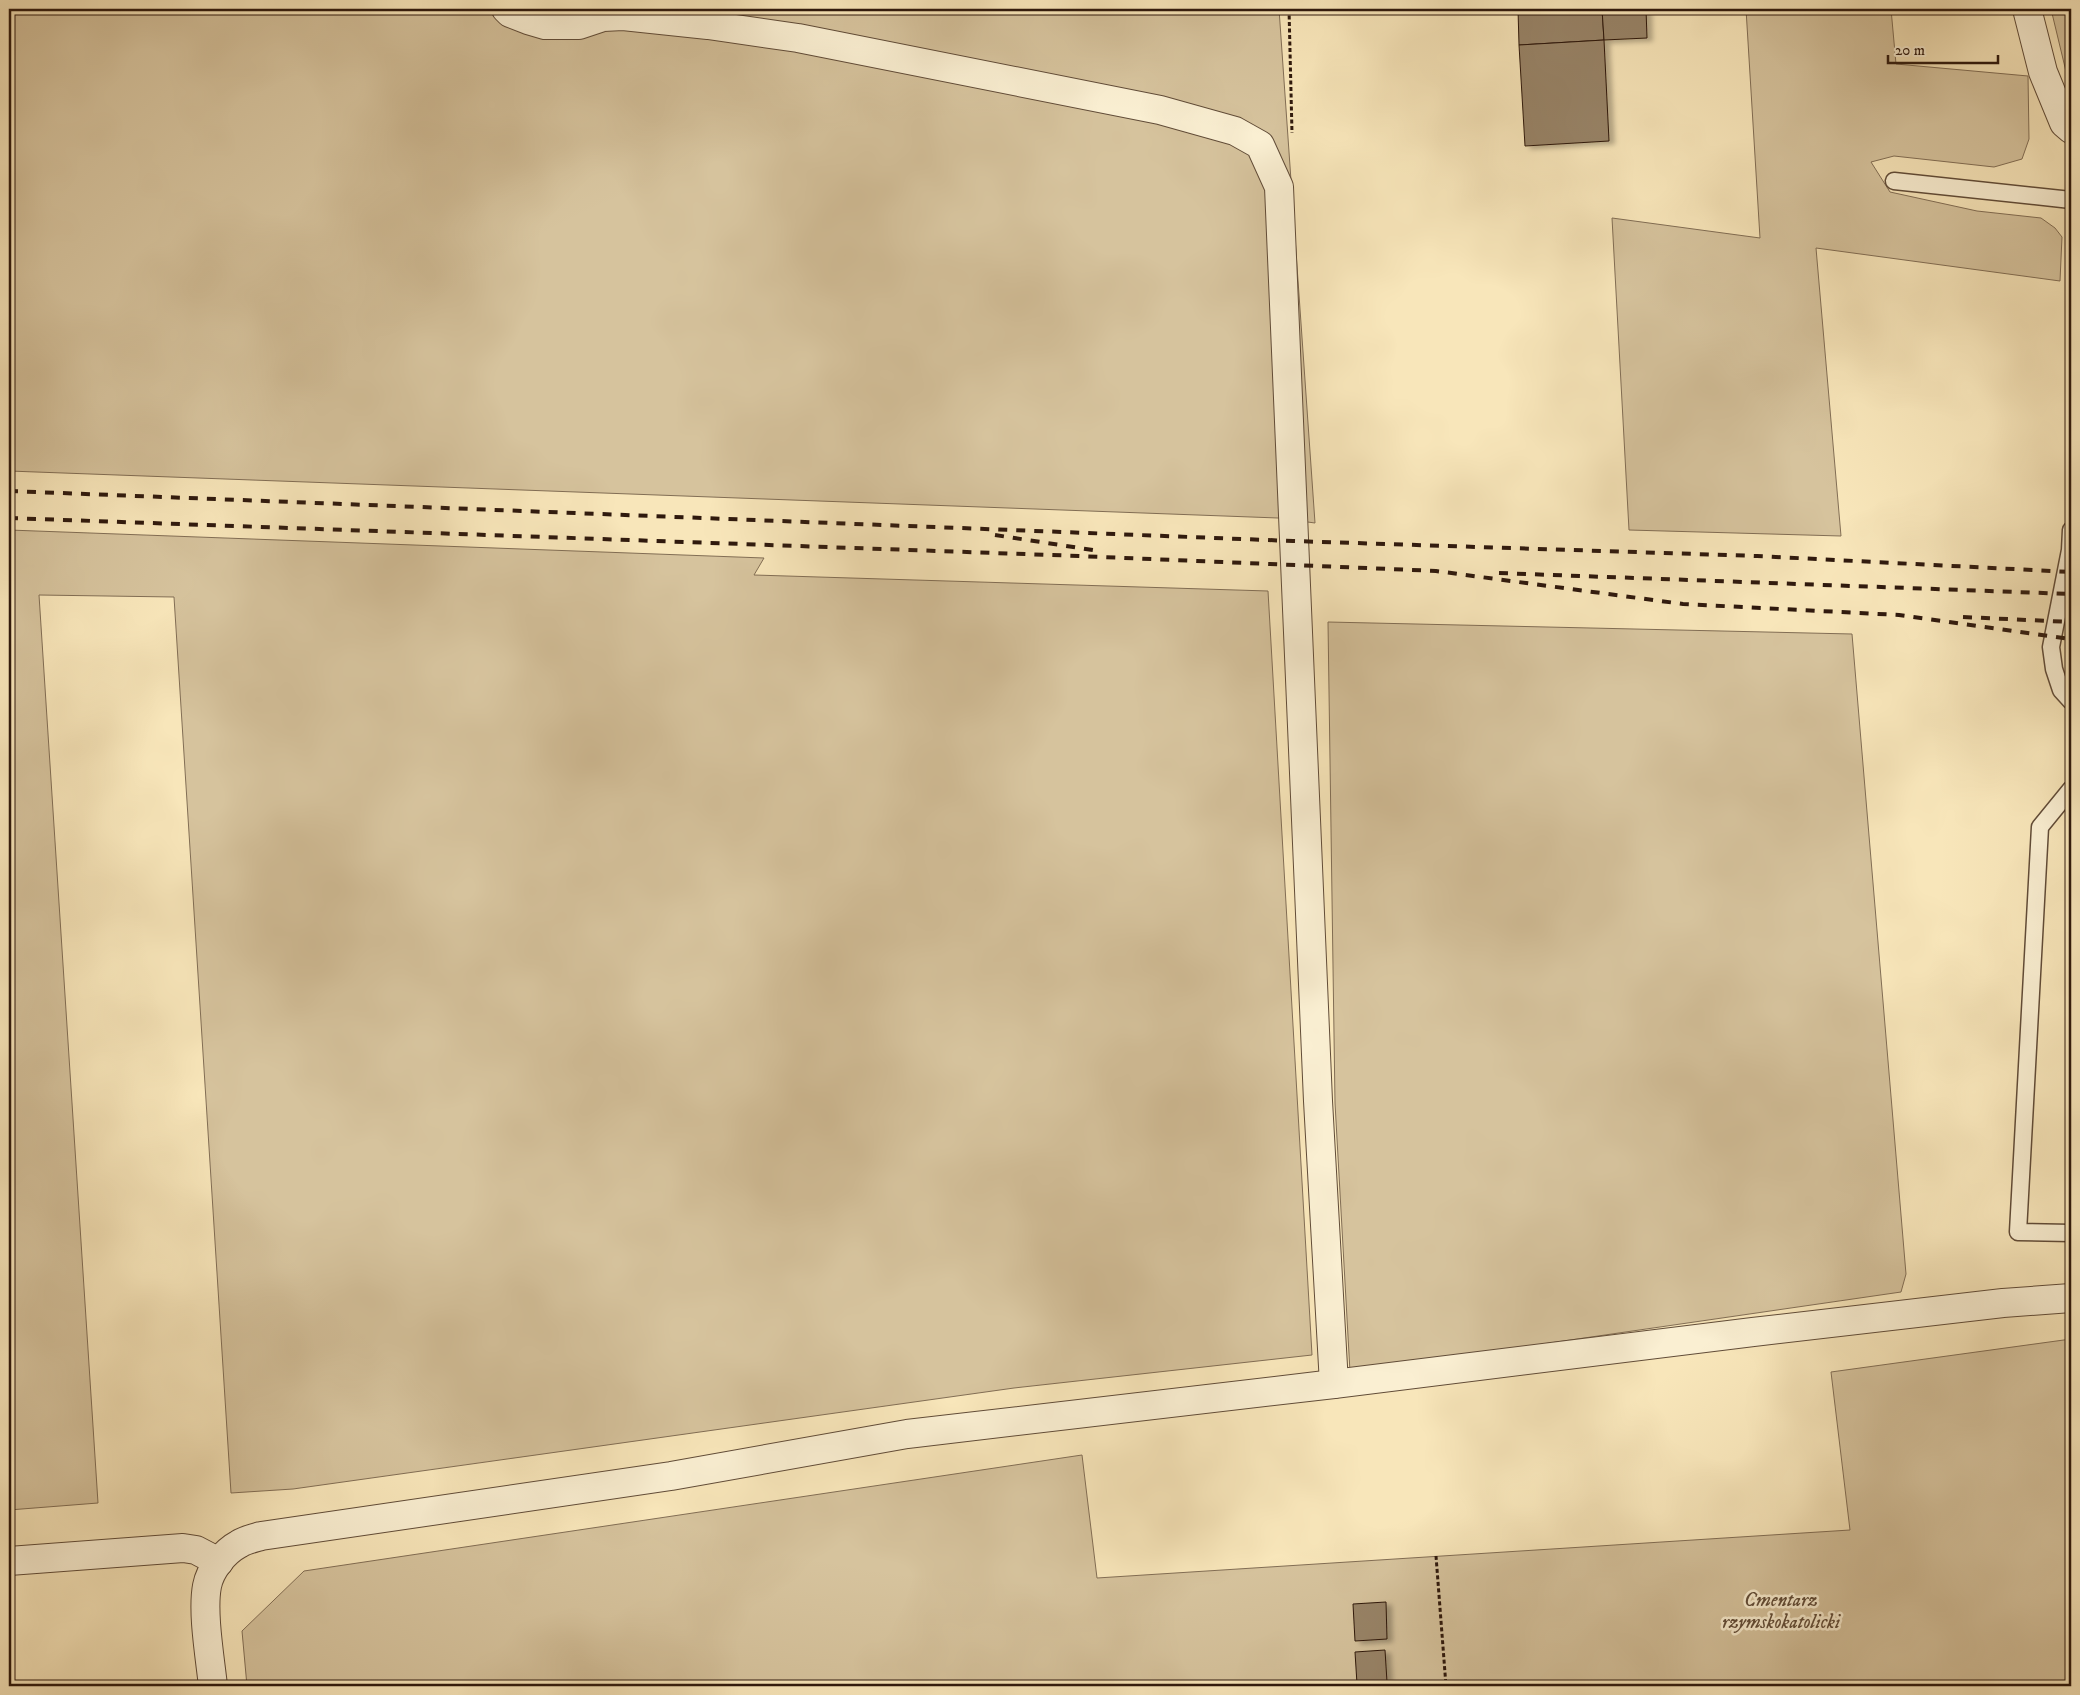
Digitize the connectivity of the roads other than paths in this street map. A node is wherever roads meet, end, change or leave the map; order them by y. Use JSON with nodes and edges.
{"nodes":[{"id":1,"x":506,"y":9,"type":"edge"},
{"id":2,"x":2027,"y":9,"type":"edge"},
{"id":3,"x":2071,"y":129,"type":"edge"},
{"id":4,"x":1894,"y":181,"type":"dead end"},
{"id":5,"x":2071,"y":200,"type":"edge"},
{"id":6,"x":2071,"y":530,"type":"edge"},
{"id":7,"x":2071,"y":701,"type":"edge"},
{"id":8,"x":2071,"y":789,"type":"edge"},
{"id":9,"x":2071,"y":1233,"type":"edge"},
{"id":10,"x":2071,"y":1298,"type":"edge"},
{"id":11,"x":1334,"y":1384,"type":"junction"},
{"id":12,"x":9,"y":1561,"type":"edge"},
{"id":13,"x":219,"y":1562,"type":"junction"},
{"id":14,"x":213,"y":1686,"type":"edge"}],
"edges":[{"from":1,"to":11,"type":"street"},
{"from":2,"to":3,"type":"street"},
{"from":4,"to":5,"type":"lane"},
{"from":6,"to":7,"type":"lane"},
{"from":8,"to":9,"type":"lane"},
{"from":10,"to":11,"type":"street"},
{"from":11,"to":13,"type":"street"},
{"from":12,"to":13,"type":"street"},
{"from":13,"to":14,"type":"street"}]}
